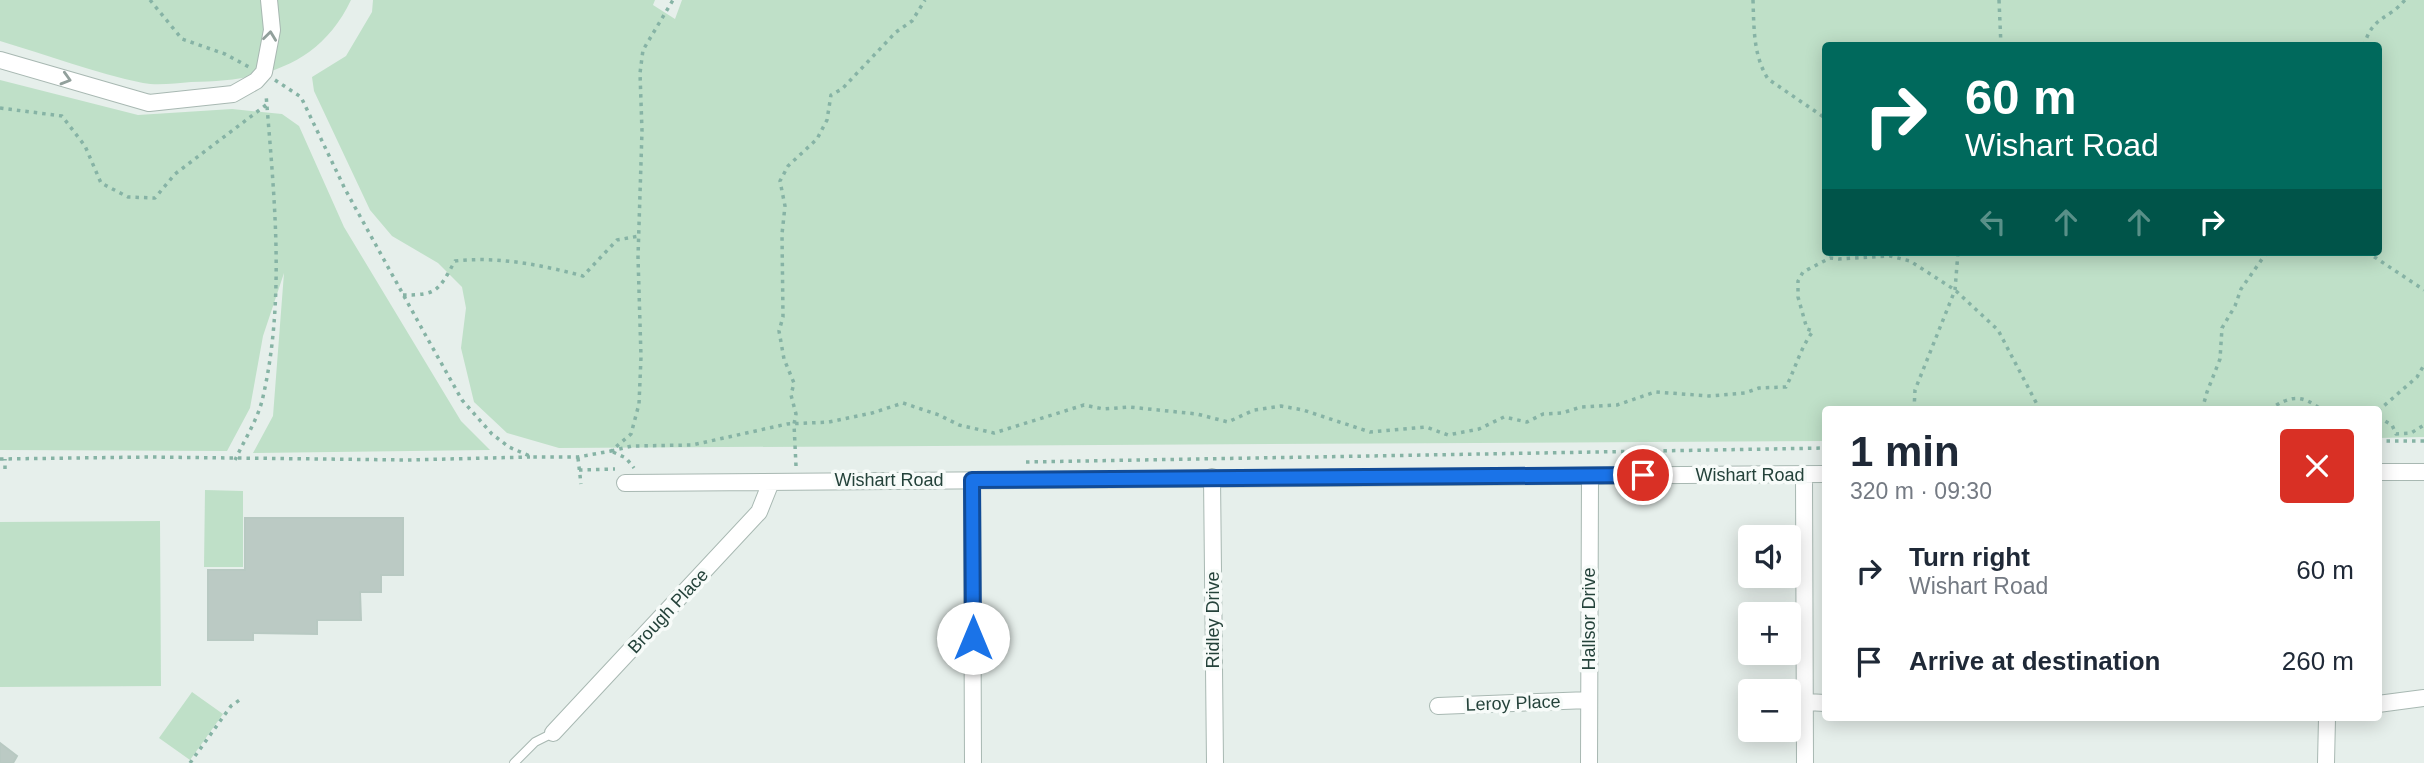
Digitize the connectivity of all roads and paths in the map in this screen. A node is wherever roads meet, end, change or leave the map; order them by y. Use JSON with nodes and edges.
{"nodes":[{"id":1,"x":150,"y":0,"type":"edge"},
{"id":2,"x":269,"y":0,"type":"edge"},
{"id":3,"x":673,"y":0,"type":"edge"},
{"id":4,"x":925,"y":0,"type":"edge"},
{"id":5,"x":1753,"y":0,"type":"edge"},
{"id":6,"x":1999,"y":0,"type":"edge"},
{"id":7,"x":2405,"y":0,"type":"edge"},
{"id":8,"x":2001,"y":42,"type":"edge"},
{"id":9,"x":2366,"y":42,"type":"edge"},
{"id":10,"x":0,"y":60,"type":"edge"},
{"id":11,"x":264,"y":72,"type":"junction"},
{"id":12,"x":267,"y":105,"type":"junction"},
{"id":13,"x":0,"y":108,"type":"edge"},
{"id":14,"x":1822,"y":116,"type":"edge"},
{"id":15,"x":639,"y":236,"type":"junction"},
{"id":16,"x":1958,"y":256,"type":"edge"},
{"id":17,"x":2264,"y":256,"type":"edge"},
{"id":18,"x":2373,"y":256,"type":"edge"},
{"id":19,"x":1955,"y":290,"type":"junction"},
{"id":20,"x":2424,"y":290,"type":"edge"},
{"id":21,"x":403,"y":295,"type":"junction"},
{"id":22,"x":2424,"y":365,"type":"edge"},
{"id":23,"x":1914,"y":406,"type":"edge"},
{"id":24,"x":2038,"y":406,"type":"edge"},
{"id":25,"x":2203,"y":406,"type":"edge"},
{"id":26,"x":2275,"y":406,"type":"edge"},
{"id":27,"x":2317,"y":406,"type":"edge"},
{"id":28,"x":2382,"y":408,"type":"edge"},
{"id":29,"x":2382,"y":419,"type":"edge"},
{"id":30,"x":794,"y":424,"type":"junction"},
{"id":31,"x":2424,"y":425,"type":"edge"},
{"id":32,"x":2382,"y":441,"type":"edge"},
{"id":33,"x":2424,"y":441,"type":"edge"},
{"id":34,"x":1822,"y":448,"type":"edge"},
{"id":35,"x":611,"y":451,"type":"junction"},
{"id":36,"x":532,"y":457,"type":"junction"},
{"id":37,"x":578,"y":457,"type":"junction"},
{"id":38,"x":3,"y":459,"type":"edge"},
{"id":39,"x":235,"y":460,"type":"junction"},
{"id":40,"x":1017,"y":462,"type":"dead end"},
{"id":41,"x":5,"y":469,"type":"dead end"},
{"id":42,"x":579,"y":470,"type":"junction"},
{"id":43,"x":2382,"y":472,"type":"edge"},
{"id":44,"x":2424,"y":472,"type":"edge"},
{"id":45,"x":1804,"y":474,"type":"junction"},
{"id":46,"x":1822,"y":474,"type":"edge"},
{"id":47,"x":1590,"y":475,"type":"junction"},
{"id":48,"x":1212,"y":477,"type":"junction"},
{"id":49,"x":972,"y":480,"type":"junction"},
{"id":50,"x":796,"y":481,"type":"junction"},
{"id":51,"x":771,"y":482,"type":"junction"},
{"id":52,"x":625,"y":483,"type":"dead end"},
{"id":53,"x":581,"y":484,"type":"dead end"},
{"id":54,"x":2424,"y":698,"type":"edge"},
{"id":55,"x":241,"y":699,"type":"dead end"},
{"id":56,"x":1589,"y":700,"type":"junction"},
{"id":57,"x":1806,"y":702,"type":"junction"},
{"id":58,"x":1822,"y":703,"type":"edge"},
{"id":59,"x":2382,"y":703,"type":"edge"},
{"id":60,"x":1438,"y":706,"type":"dead end"},
{"id":61,"x":2327,"y":721,"type":"edge"},
{"id":62,"x":553,"y":733,"type":"joint"},
{"id":63,"x":190,"y":763,"type":"edge"},
{"id":64,"x":514,"y":763,"type":"edge"},
{"id":65,"x":973,"y":763,"type":"edge"},
{"id":66,"x":1214,"y":763,"type":"edge"},
{"id":67,"x":1589,"y":763,"type":"edge"},
{"id":68,"x":1805,"y":763,"type":"edge"},
{"id":69,"x":2326,"y":763,"type":"edge"}],
"edges":[{"from":1,"to":11,"type":"path"},
{"from":11,"to":2,"type":"street","one_way":true},
{"from":3,"to":15,"type":"path"},
{"from":4,"to":30,"type":"path"},
{"from":5,"to":14,"type":"path"},
{"from":6,"to":8,"type":"path"},
{"from":7,"to":9,"type":"path"},
{"from":10,"to":11,"type":"street","one_way":true},
{"from":11,"to":12,"type":"path"},
{"from":11,"to":21,"type":"path"},
{"from":12,"to":13,"type":"path"},
{"from":12,"to":39,"type":"path"},
{"from":15,"to":21,"type":"path"},
{"from":15,"to":35,"type":"path"},
{"from":16,"to":19,"type":"path"},
{"from":17,"to":25,"type":"path"},
{"from":18,"to":20,"type":"path"},
{"from":19,"to":23,"type":"path"},
{"from":19,"to":24,"type":"path"},
{"from":19,"to":30,"type":"path"},
{"from":21,"to":36,"type":"path"},
{"from":22,"to":28,"type":"path"},
{"from":26,"to":27,"type":"path"},
{"from":29,"to":31,"type":"path"},
{"from":30,"to":35,"type":"path"},
{"from":30,"to":50,"type":"path"},
{"from":32,"to":33,"type":"path"},
{"from":34,"to":40,"type":"path"},
{"from":35,"to":37,"type":"path"},
{"from":35,"to":42,"type":"path"},
{"from":36,"to":37,"type":"path"},
{"from":36,"to":39,"type":"path"},
{"from":37,"to":42,"type":"path"},
{"from":38,"to":39,"type":"path"},
{"from":38,"to":41,"type":"path"},
{"from":42,"to":53,"type":"path"},
{"from":43,"to":44,"type":"street"},
{"from":45,"to":46,"type":"street","name":"Wishart Road"},
{"from":45,"to":47,"type":"street","name":"Wishart Road"},
{"from":45,"to":57,"type":"street"},
{"from":47,"to":48,"type":"street","name":"Wishart Road"},
{"from":47,"to":56,"type":"street","name":"Hallsor Drive"},
{"from":48,"to":49,"type":"street","name":"Wishart Road"},
{"from":48,"to":66,"type":"street","name":"Ridley Drive"},
{"from":49,"to":50,"type":"street","name":"Wishart Road"},
{"from":49,"to":65,"type":"street"},
{"from":50,"to":51,"type":"street","name":"Wishart Road"},
{"from":51,"to":52,"type":"street","name":"Wishart Road"},
{"from":51,"to":62,"type":"street","name":"Brough Place"},
{"from":54,"to":59,"type":"street"},
{"from":55,"to":63,"type":"path"},
{"from":56,"to":60,"type":"street","name":"Leroy Place"},
{"from":56,"to":67,"type":"street","name":"Hallsor Drive"},
{"from":57,"to":58,"type":"street"},
{"from":57,"to":68,"type":"street"},
{"from":61,"to":69,"type":"street"},
{"from":62,"to":64,"type":"lane"}]}
